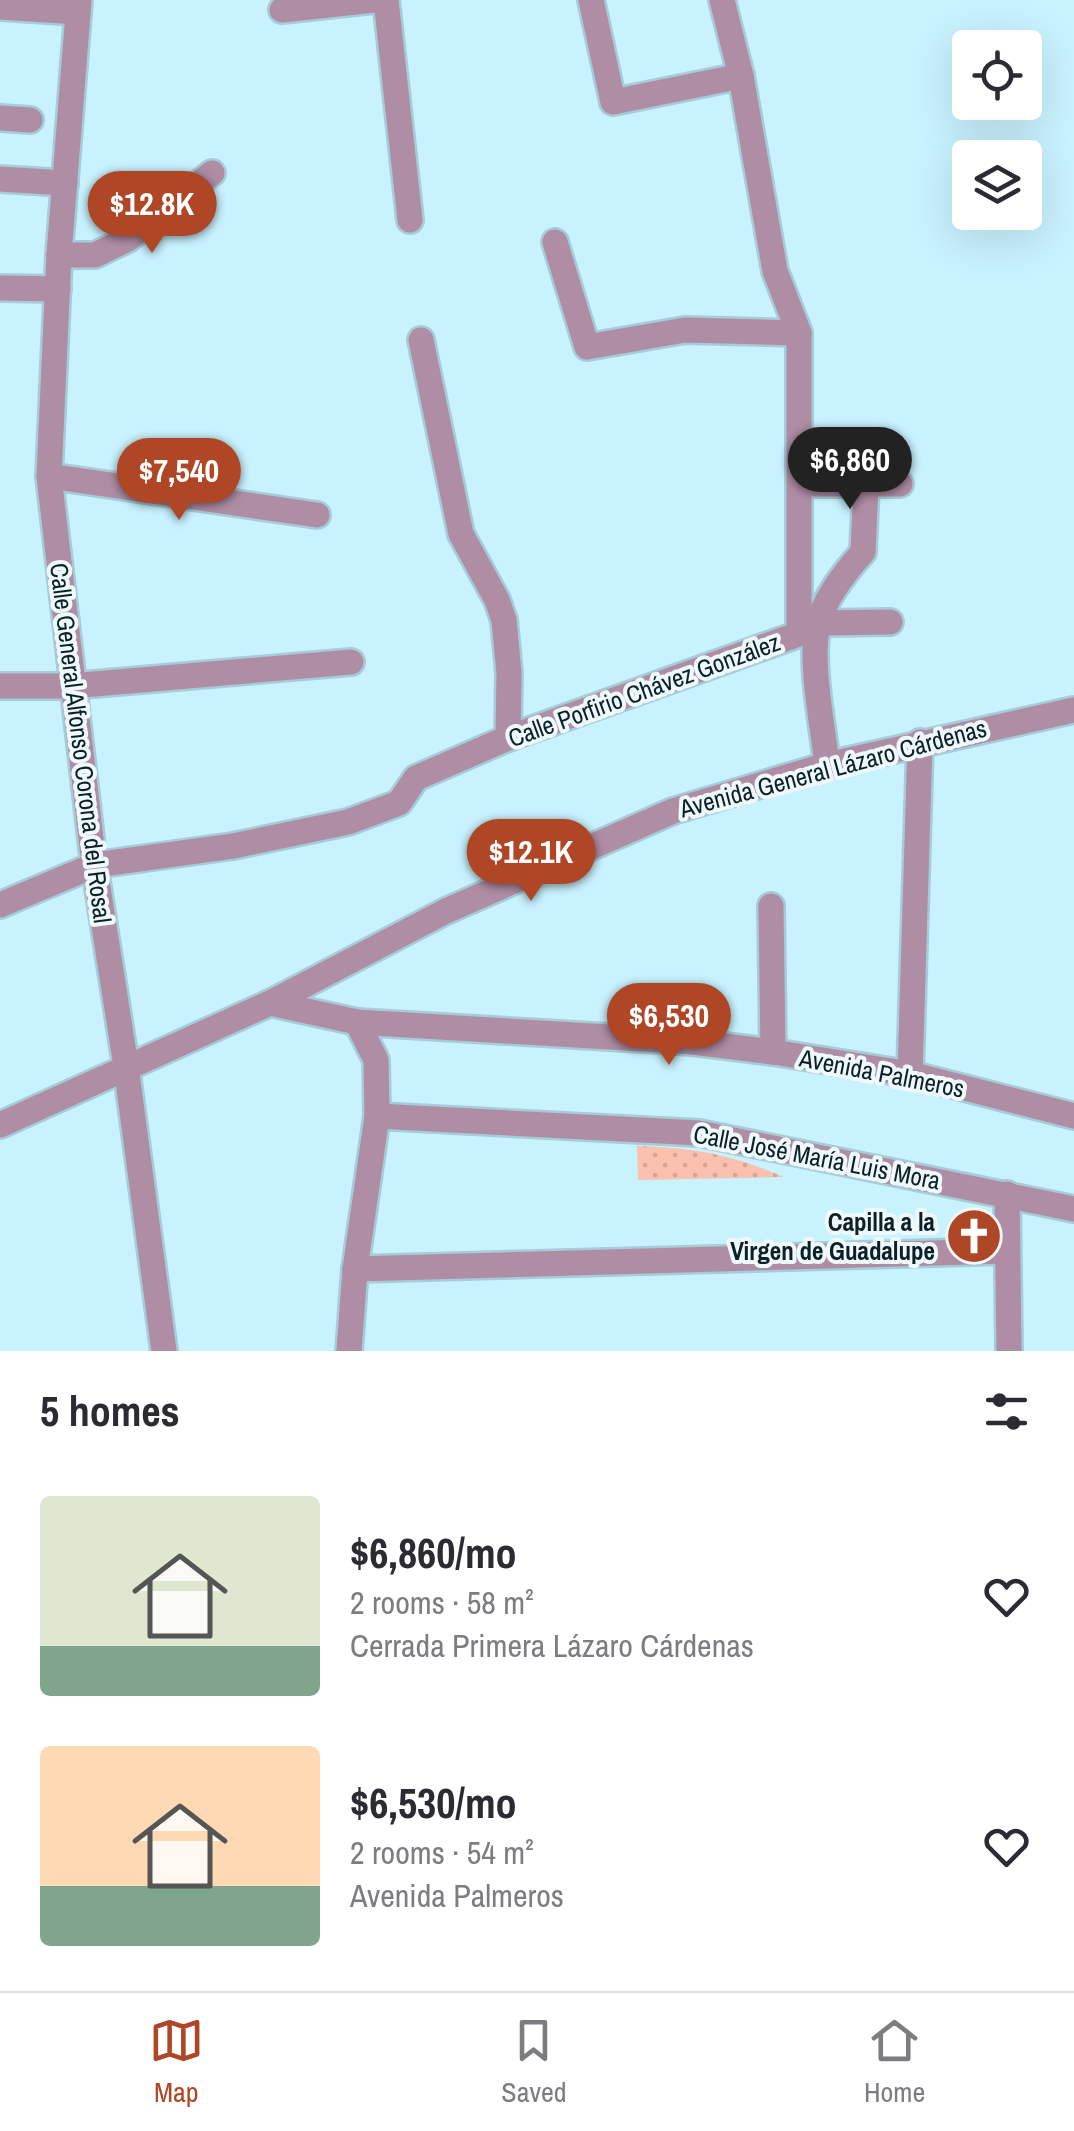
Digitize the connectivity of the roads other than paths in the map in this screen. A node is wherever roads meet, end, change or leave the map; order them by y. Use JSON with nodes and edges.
{"nodes":[{"id":1,"x":374,"y":0,"type":"edge"},
{"id":2,"x":386,"y":0,"type":"edge"},
{"id":3,"x":591,"y":0,"type":"edge"},
{"id":4,"x":722,"y":0,"type":"edge"},
{"id":5,"x":78,"y":6,"type":"edge"},
{"id":6,"x":0,"y":7,"type":"edge"},
{"id":7,"x":282,"y":10,"type":"dead end"},
{"id":8,"x":740,"y":76,"type":"junction"},
{"id":9,"x":0,"y":118,"type":"edge"},
{"id":10,"x":30,"y":120,"type":"dead end"},
{"id":11,"x":212,"y":173,"type":"dead end"},
{"id":12,"x":0,"y":179,"type":"edge"},
{"id":13,"x":65,"y":183,"type":"junction"},
{"id":14,"x":410,"y":220,"type":"dead end"},
{"id":15,"x":555,"y":242,"type":"dead end"},
{"id":16,"x":59,"y":255,"type":"junction"},
{"id":17,"x":0,"y":288,"type":"edge"},
{"id":18,"x":58,"y":289,"type":"junction"},
{"id":19,"x":799,"y":333,"type":"junction"},
{"id":20,"x":422,"y":340,"type":"dead end"},
{"id":21,"x":49,"y":476,"type":"junction"},
{"id":22,"x":800,"y":484,"type":"junction"},
{"id":23,"x":900,"y":484,"type":"dead end"},
{"id":24,"x":866,"y":485,"type":"junction"},
{"id":25,"x":317,"y":515,"type":"dead end"},
{"id":26,"x":818,"y":622,"type":"junction"},
{"id":27,"x":890,"y":622,"type":"dead end"},
{"id":28,"x":351,"y":662,"type":"dead end"},
{"id":29,"x":0,"y":686,"type":"edge"},
{"id":30,"x":71,"y":686,"type":"junction"},
{"id":31,"x":1074,"y":710,"type":"edge"},
{"id":32,"x":508,"y":738,"type":"junction"},
{"id":33,"x":920,"y":742,"type":"junction"},
{"id":34,"x":827,"y":765,"type":"junction"},
{"id":35,"x":95,"y":865,"type":"junction"},
{"id":36,"x":0,"y":905,"type":"edge"},
{"id":37,"x":771,"y":906,"type":"dead end"},
{"id":38,"x":270,"y":1003,"type":"junction"},
{"id":39,"x":357,"y":1022,"type":"junction"},
{"id":40,"x":773,"y":1052,"type":"junction"},
{"id":41,"x":126,"y":1066,"type":"junction"},
{"id":42,"x":910,"y":1074,"type":"junction"},
{"id":43,"x":377,"y":1116,"type":"junction"},
{"id":44,"x":1074,"y":1116,"type":"edge"},
{"id":45,"x":0,"y":1125,"type":"edge"},
{"id":46,"x":1007,"y":1194,"type":"junction"},
{"id":47,"x":1074,"y":1209,"type":"edge"},
{"id":48,"x":1006,"y":1251,"type":"junction"},
{"id":49,"x":355,"y":1269,"type":"junction"},
{"id":50,"x":164,"y":1351,"type":"edge"},
{"id":51,"x":349,"y":1351,"type":"edge"},
{"id":52,"x":1009,"y":1351,"type":"edge"}],
"edges":[{"from":1,"to":7,"type":"street"},
{"from":2,"to":14,"type":"street"},
{"from":3,"to":8,"type":"street"},
{"from":4,"to":8,"type":"street","name":"Calle Porfirio Chávez González"},
{"from":5,"to":6,"type":"street"},
{"from":5,"to":13,"type":"street","name":"Calle General Alfonso Corona del Rosal"},
{"from":8,"to":19,"type":"street","name":"Calle Porfirio Chávez González"},
{"from":9,"to":10,"type":"street"},
{"from":11,"to":16,"type":"street"},
{"from":12,"to":13,"type":"street"},
{"from":13,"to":16,"type":"street","name":"Calle General Alfonso Corona del Rosal"},
{"from":15,"to":19,"type":"street"},
{"from":16,"to":18,"type":"street","name":"Calle General Alfonso Corona del Rosal"},
{"from":17,"to":18,"type":"street"},
{"from":18,"to":21,"type":"street","name":"Calle General Alfonso Corona del Rosal"},
{"from":19,"to":22,"type":"street","name":"Calle Porfirio Chávez González"},
{"from":20,"to":32,"type":"street"},
{"from":21,"to":25,"type":"street"},
{"from":21,"to":30,"type":"street","name":"Calle General Alfonso Corona del Rosal"},
{"from":22,"to":24,"type":"street"},
{"from":22,"to":32,"type":"street","name":"Calle Porfirio Chávez González"},
{"from":23,"to":24,"type":"street"},
{"from":24,"to":26,"type":"street"},
{"from":26,"to":27,"type":"street"},
{"from":26,"to":34,"type":"street"},
{"from":28,"to":30,"type":"street"},
{"from":29,"to":30,"type":"street"},
{"from":30,"to":35,"type":"street","name":"Calle General Alfonso Corona del Rosal"},
{"from":31,"to":33,"type":"street","name":"Avenida General Lázaro Cárdenas"},
{"from":32,"to":35,"type":"street","name":"Calle Porfirio Chávez González"},
{"from":33,"to":34,"type":"street","name":"Avenida General Lázaro Cárdenas"},
{"from":33,"to":42,"type":"street"},
{"from":34,"to":38,"type":"street","name":"Avenida General Lázaro Cárdenas"},
{"from":35,"to":36,"type":"street","name":"Calle Porfirio Chávez González"},
{"from":35,"to":41,"type":"street","name":"Calle General Alfonso Corona del Rosal"},
{"from":37,"to":40,"type":"street"},
{"from":38,"to":39,"type":"street","name":"Avenida Palmeros"},
{"from":38,"to":41,"type":"street","name":"Avenida General Lázaro Cárdenas"},
{"from":39,"to":40,"type":"street","name":"Avenida Palmeros"},
{"from":39,"to":43,"type":"street"},
{"from":40,"to":42,"type":"street","name":"Avenida Palmeros"},
{"from":41,"to":45,"type":"street","name":"Avenida General Lázaro Cárdenas"},
{"from":41,"to":50,"type":"street","name":"Calle General Alfonso Corona del Rosal"},
{"from":42,"to":44,"type":"street","name":"Avenida Palmeros"},
{"from":43,"to":46,"type":"street","name":"Calle José María Luis Mora"},
{"from":43,"to":49,"type":"street"},
{"from":46,"to":47,"type":"street","name":"Calle José María Luis Mora"},
{"from":46,"to":48,"type":"street"},
{"from":48,"to":49,"type":"street"},
{"from":48,"to":52,"type":"street"},
{"from":49,"to":51,"type":"street"}]}
